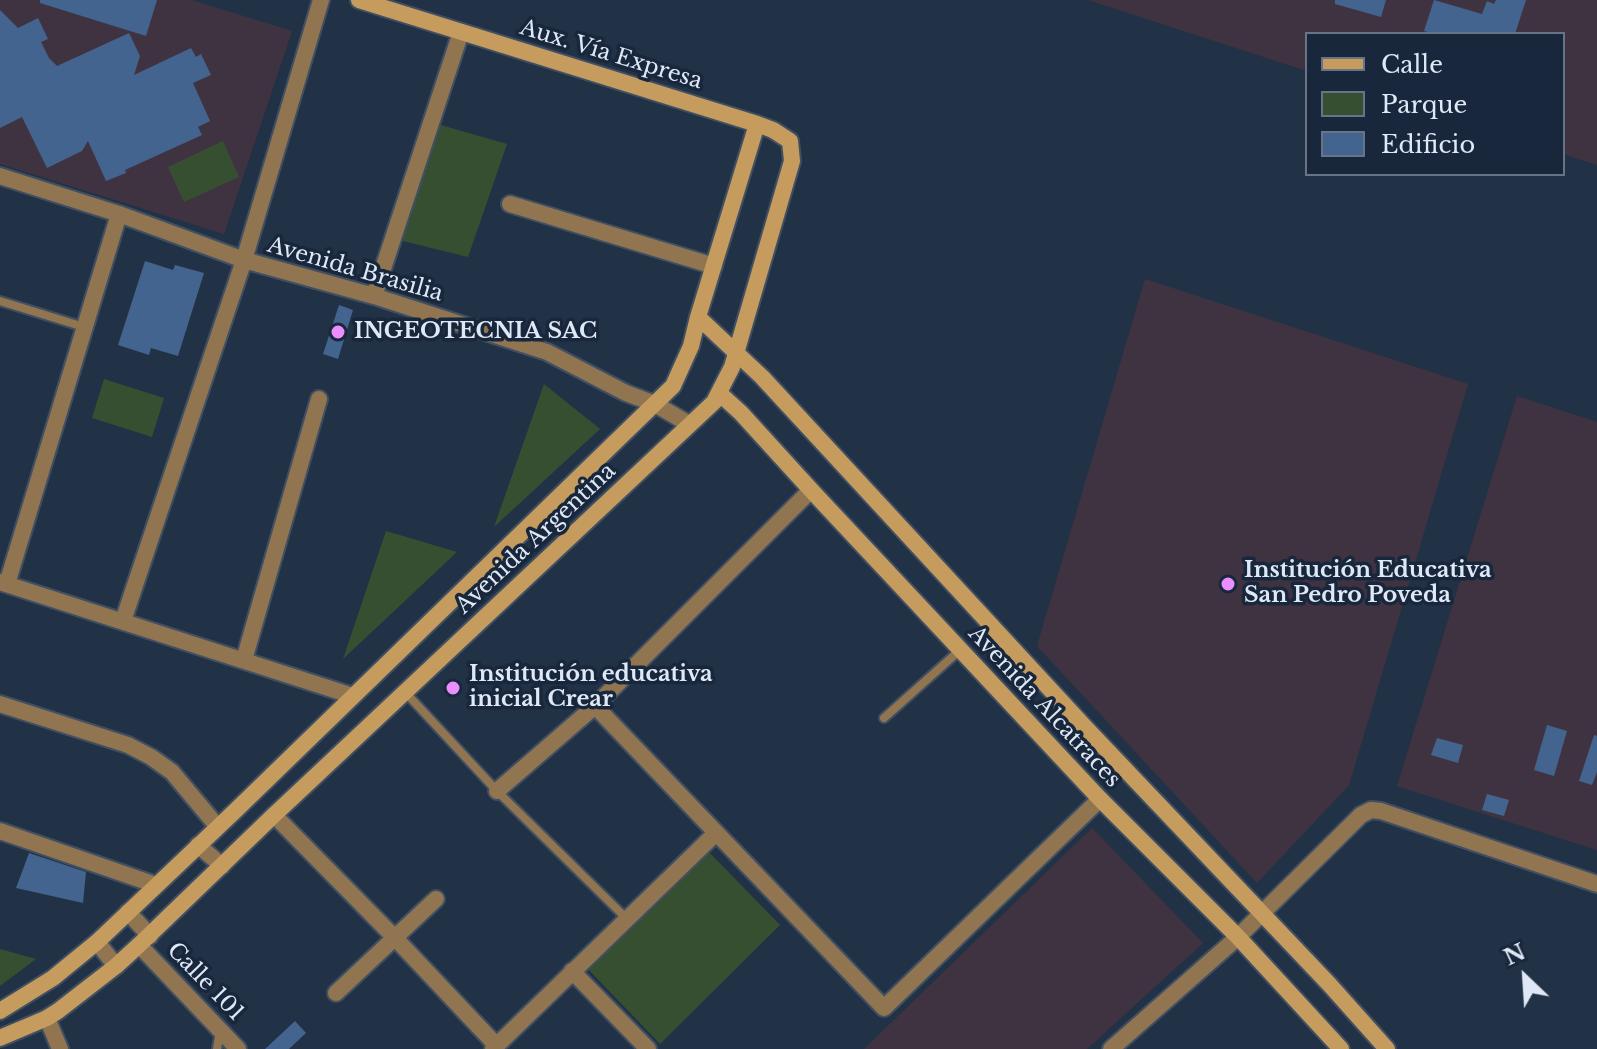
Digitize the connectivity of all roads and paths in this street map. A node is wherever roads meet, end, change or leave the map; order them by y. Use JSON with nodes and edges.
{"nodes":[{"id":1,"x":321,"y":0,"type":"edge"},
{"id":2,"x":359,"y":0,"type":"edge"},
{"id":3,"x":461,"y":32,"type":"junction"},
{"id":4,"x":757,"y":124,"type":"junction"},
{"id":5,"x":0,"y":176,"type":"edge"},
{"id":6,"x":510,"y":204,"type":"dead end"},
{"id":7,"x":119,"y":214,"type":"junction"},
{"id":8,"x":244,"y":260,"type":"junction"},
{"id":9,"x":714,"y":266,"type":"junction"},
{"id":10,"x":374,"y":296,"type":"junction"},
{"id":11,"x":0,"y":301,"type":"edge"},
{"id":12,"x":698,"y":317,"type":"junction"},
{"id":13,"x":84,"y":327,"type":"junction"},
{"id":14,"x":736,"y":353,"type":"junction"},
{"id":15,"x":719,"y":393,"type":"junction"},
{"id":16,"x":319,"y":399,"type":"dead end"},
{"id":17,"x":655,"y":404,"type":"junction"},
{"id":18,"x":689,"y":424,"type":"junction"},
{"id":19,"x":811,"y":490,"type":"junction"},
{"id":20,"x":3,"y":583,"type":"edge"},
{"id":21,"x":123,"y":621,"type":"junction"},
{"id":22,"x":960,"y":650,"type":"junction"},
{"id":23,"x":244,"y":660,"type":"junction"},
{"id":24,"x":406,"y":693,"type":"junction"},
{"id":25,"x":353,"y":696,"type":"junction"},
{"id":26,"x":0,"y":704,"type":"edge"},
{"id":27,"x":595,"y":706,"type":"junction"},
{"id":28,"x":884,"y":718,"type":"dead end"},
{"id":29,"x":497,"y":791,"type":"junction"},
{"id":30,"x":1100,"y":799,"type":"junction"},
{"id":31,"x":274,"y":815,"type":"junction"},
{"id":32,"x":217,"y":826,"type":"junction"},
{"id":33,"x":0,"y":831,"type":"edge"},
{"id":34,"x":716,"y":833,"type":"junction"},
{"id":35,"x":198,"y":845,"type":"junction"},
{"id":36,"x":222,"y":866,"type":"junction"},
{"id":37,"x":1597,"y":884,"type":"edge"},
{"id":38,"x":156,"y":885,"type":"junction"},
{"id":39,"x":436,"y":899,"type":"dead end"},
{"id":40,"x":128,"y":912,"type":"junction"},
{"id":41,"x":1261,"y":914,"type":"junction"},
{"id":42,"x":627,"y":919,"type":"junction"},
{"id":43,"x":1238,"y":937,"type":"junction"},
{"id":44,"x":396,"y":939,"type":"junction"},
{"id":45,"x":145,"y":940,"type":"junction"},
{"id":46,"x":97,"y":942,"type":"junction"},
{"id":47,"x":116,"y":966,"type":"junction"},
{"id":48,"x":572,"y":971,"type":"junction"},
{"id":49,"x":336,"y":993,"type":"dead end"},
{"id":50,"x":0,"y":1011,"type":"edge"},
{"id":51,"x":47,"y":1018,"type":"junction"},
{"id":52,"x":221,"y":1030,"type":"junction"},
{"id":53,"x":0,"y":1038,"type":"edge"},
{"id":54,"x":495,"y":1048,"type":"edge"},
{"id":55,"x":60,"y":1049,"type":"edge"},
{"id":56,"x":217,"y":1049,"type":"edge"},
{"id":57,"x":238,"y":1049,"type":"edge"},
{"id":58,"x":648,"y":1049,"type":"edge"},
{"id":59,"x":1111,"y":1049,"type":"edge"},
{"id":60,"x":1341,"y":1049,"type":"edge"},
{"id":61,"x":1387,"y":1049,"type":"edge"}],
"edges":[{"from":1,"to":8,"type":"street"},
{"from":2,"to":3,"type":"main road","name":"Aux. Vía Expresa"},
{"from":3,"to":4,"type":"main road","name":"Aux. Vía Expresa"},
{"from":3,"to":10,"type":"street"},
{"from":4,"to":9,"type":"main road"},
{"from":4,"to":14,"type":"main road","name":"Avenida Argentina"},
{"from":5,"to":7,"type":"street","name":"Avenida Brasilia"},
{"from":6,"to":9,"type":"street"},
{"from":7,"to":8,"type":"street","name":"Avenida Brasilia"},
{"from":7,"to":13,"type":"street"},
{"from":8,"to":10,"type":"street","name":"Avenida Brasilia"},
{"from":8,"to":21,"type":"street"},
{"from":9,"to":12,"type":"main road"},
{"from":10,"to":17,"type":"street","name":"Avenida Brasilia"},
{"from":11,"to":13,"type":"lane"},
{"from":12,"to":14,"type":"main road"},
{"from":12,"to":17,"type":"main road","name":"Avenida Argentina"},
{"from":13,"to":20,"type":"street"},
{"from":14,"to":15,"type":"main road","name":"Avenida Argentina"},
{"from":14,"to":41,"type":"main road"},
{"from":15,"to":18,"type":"main road","name":"Avenida Argentina"},
{"from":15,"to":19,"type":"main road","name":"Avenida Alcatraces"},
{"from":16,"to":23,"type":"street"},
{"from":17,"to":18,"type":"street","name":"Avenida Brasilia"},
{"from":17,"to":25,"type":"main road","name":"Avenida Argentina"},
{"from":18,"to":24,"type":"main road","name":"Avenida Argentina"},
{"from":19,"to":22,"type":"main road","name":"Avenida Alcatraces"},
{"from":19,"to":27,"type":"street"},
{"from":20,"to":21,"type":"street"},
{"from":21,"to":23,"type":"street"},
{"from":22,"to":28,"type":"lane"},
{"from":22,"to":30,"type":"main road","name":"Avenida Alcatraces"},
{"from":23,"to":25,"type":"street"},
{"from":24,"to":29,"type":"lane"},
{"from":24,"to":31,"type":"main road","name":"Avenida Argentina"},
{"from":25,"to":32,"type":"main road","name":"Avenida Argentina"},
{"from":26,"to":32,"type":"street"},
{"from":27,"to":29,"type":"street"},
{"from":27,"to":34,"type":"street"},
{"from":29,"to":42,"type":"lane"},
{"from":30,"to":34,"type":"street"},
{"from":30,"to":43,"type":"main road","name":"Avenida Alcatraces"},
{"from":31,"to":36,"type":"main road","name":"Avenida Argentina"},
{"from":31,"to":44,"type":"street"},
{"from":32,"to":35,"type":"main road","name":"Avenida Argentina"},
{"from":33,"to":38,"type":"street"},
{"from":34,"to":42,"type":"street"},
{"from":35,"to":36,"type":"street"},
{"from":35,"to":38,"type":"main road","name":"Avenida Argentina"},
{"from":36,"to":45,"type":"main road","name":"Avenida Argentina"},
{"from":37,"to":41,"type":"street"},
{"from":38,"to":40,"type":"main road","name":"Avenida Argentina"},
{"from":39,"to":44,"type":"street"},
{"from":40,"to":45,"type":"street","name":"Calle 101"},
{"from":40,"to":46,"type":"main road","name":"Avenida Argentina"},
{"from":41,"to":43,"type":"street"},
{"from":41,"to":61,"type":"main road"},
{"from":42,"to":48,"type":"street"},
{"from":43,"to":59,"type":"street"},
{"from":43,"to":60,"type":"main road","name":"Avenida Alcatraces"},
{"from":44,"to":49,"type":"street"},
{"from":44,"to":54,"type":"street"},
{"from":45,"to":47,"type":"main road","name":"Avenida Argentina"},
{"from":45,"to":52,"type":"street","name":"Calle 101"},
{"from":46,"to":47,"type":"street"},
{"from":46,"to":50,"type":"main road","name":"Avenida Argentina"},
{"from":47,"to":51,"type":"main road","name":"Avenida Argentina"},
{"from":48,"to":54,"type":"street"},
{"from":48,"to":58,"type":"street"},
{"from":51,"to":53,"type":"main road","name":"Avenida Argentina"},
{"from":51,"to":55,"type":"street"},
{"from":52,"to":56,"type":"lane"},
{"from":52,"to":57,"type":"street","name":"Calle 101"}]}
